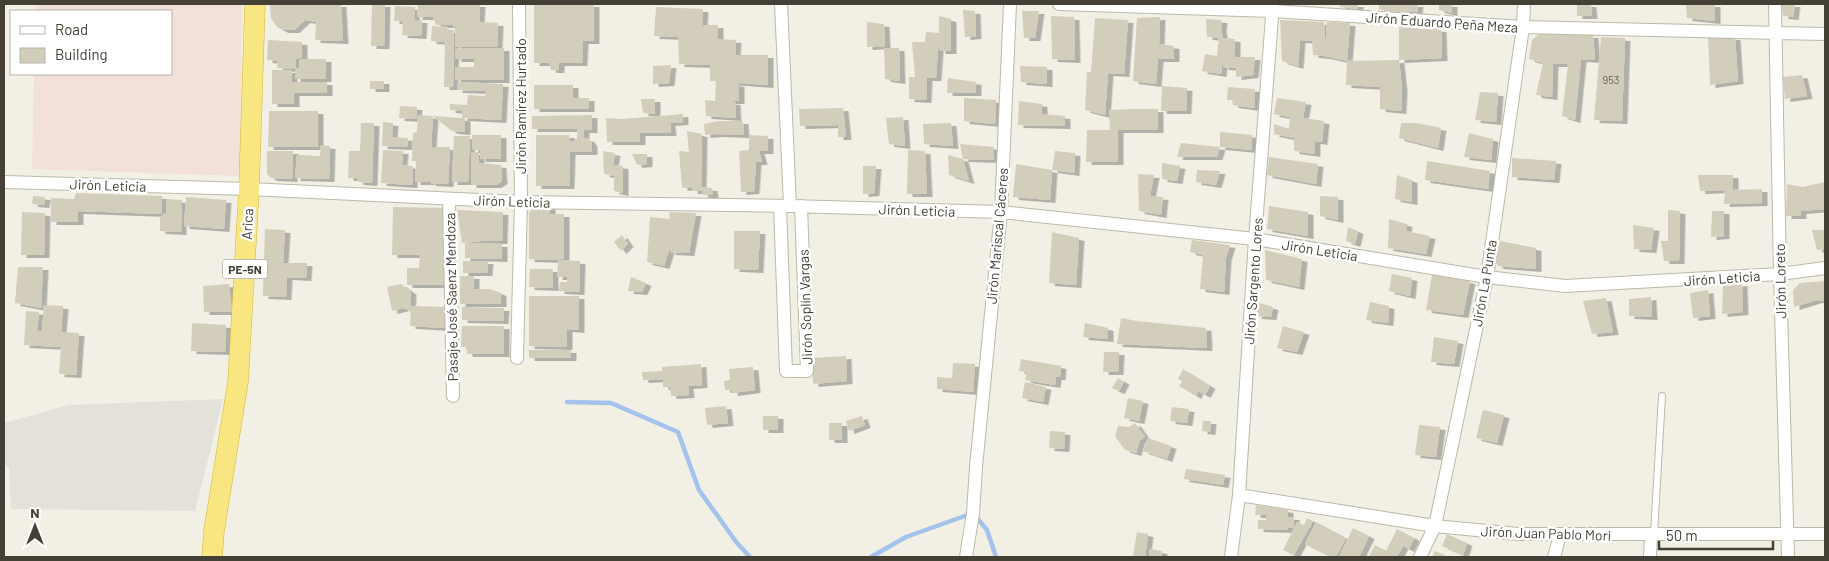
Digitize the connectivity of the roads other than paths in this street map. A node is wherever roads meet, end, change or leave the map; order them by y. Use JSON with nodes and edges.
{"nodes":[{"id":1,"x":255,"y":4,"type":"edge"},
{"id":2,"x":519,"y":4,"type":"edge"},
{"id":3,"x":781,"y":4,"type":"edge"},
{"id":4,"x":1010,"y":4,"type":"edge"},
{"id":5,"x":1059,"y":4,"type":"edge"},
{"id":6,"x":1524,"y":4,"type":"edge"},
{"id":7,"x":1775,"y":4,"type":"edge"},
{"id":8,"x":1273,"y":7,"type":"edge"},
{"id":9,"x":1523,"y":27,"type":"junction"},
{"id":10,"x":1775,"y":33,"type":"junction"},
{"id":11,"x":1825,"y":34,"type":"edge"},
{"id":12,"x":4,"y":182,"type":"edge"},
{"id":13,"x":249,"y":189,"type":"junction"},
{"id":14,"x":449,"y":198,"type":"junction"},
{"id":15,"x":521,"y":202,"type":"junction"},
{"id":16,"x":790,"y":206,"type":"junction"},
{"id":17,"x":1001,"y":212,"type":"junction"},
{"id":18,"x":1255,"y":239,"type":"junction"},
{"id":19,"x":1825,"y":268,"type":"edge"},
{"id":20,"x":1780,"y":274,"type":"junction"},
{"id":21,"x":1486,"y":277,"type":"junction"},
{"id":22,"x":517,"y":358,"type":"dead end"},
{"id":23,"x":454,"y":396,"type":"dead end"},
{"id":24,"x":1662,"y":396,"type":"dead end"},
{"id":25,"x":1239,"y":495,"type":"junction"},
{"id":26,"x":1435,"y":526,"type":"junction"},
{"id":27,"x":1788,"y":533,"type":"junction"},
{"id":28,"x":1825,"y":534,"type":"edge"},
{"id":29,"x":1560,"y":535,"type":"junction"},
{"id":30,"x":1652,"y":535,"type":"junction"},
{"id":31,"x":212,"y":557,"type":"edge"},
{"id":32,"x":966,"y":557,"type":"edge"},
{"id":33,"x":1231,"y":557,"type":"edge"},
{"id":34,"x":1420,"y":557,"type":"edge"},
{"id":35,"x":1554,"y":557,"type":"edge"},
{"id":36,"x":1650,"y":557,"type":"edge"},
{"id":37,"x":1788,"y":557,"type":"edge"}],
"edges":[{"from":1,"to":13,"type":"highway","name":"Arica","number":"PE-5N"},
{"from":2,"to":15,"type":"street","name":"Jirón Ramírez Hurtado"},
{"from":3,"to":16,"type":"street","name":"Jirón Soplín Vargas"},
{"from":4,"to":17,"type":"street","name":"Jirón Mariscal Cáceres"},
{"from":5,"to":8,"type":"street","name":"Jirón Eduardo Peña Meza"},
{"from":6,"to":9,"type":"street","name":"Jirón La Punta"},
{"from":7,"to":10,"type":"street","name":"Jirón Loreto"},
{"from":8,"to":9,"type":"street","name":"Jirón Eduardo Peña Meza"},
{"from":8,"to":18,"type":"street","name":"Jirón Sargento Lores"},
{"from":9,"to":10,"type":"street","name":"Jirón Eduardo Peña Meza"},
{"from":9,"to":21,"type":"street","name":"Jirón La Punta"},
{"from":10,"to":11,"type":"street","name":"Jirón Eduardo Peña Meza"},
{"from":10,"to":20,"type":"street","name":"Jirón Loreto"},
{"from":12,"to":13,"type":"street","name":"Jirón Leticia"},
{"from":13,"to":14,"type":"street","name":"Jirón Leticia"},
{"from":13,"to":31,"type":"highway","name":"Arica","number":"PE-5N"},
{"from":14,"to":15,"type":"street","name":"Jirón Leticia"},
{"from":14,"to":23,"type":"street","name":"Pasaje José Saenz Mendoza"},
{"from":15,"to":16,"type":"street","name":"Jirón Leticia"},
{"from":15,"to":22,"type":"street","name":"Jirón Ramírez Hurtado"},
{"from":16,"to":16,"type":"street","name":"Jirón Soplín Vargas"},
{"from":16,"to":17,"type":"street","name":"Jirón Leticia"},
{"from":17,"to":18,"type":"street","name":"Jirón Leticia"},
{"from":17,"to":32,"type":"street","name":"Jirón Mariscal Cáceres"},
{"from":18,"to":21,"type":"street","name":"Jirón Leticia"},
{"from":18,"to":25,"type":"street","name":"Jirón Sargento Lores"},
{"from":19,"to":20,"type":"street","name":"Jirón Leticia"},
{"from":20,"to":21,"type":"street","name":"Jirón Leticia"},
{"from":20,"to":27,"type":"street","name":"Jirón Loreto"},
{"from":21,"to":26,"type":"street","name":"Jirón La Punta"},
{"from":24,"to":30,"type":"lane"},
{"from":25,"to":26,"type":"street","name":"Jirón Juan Pablo Mori"},
{"from":25,"to":33,"type":"street","name":"Jirón Sargento Lores"},
{"from":26,"to":29,"type":"street","name":"Jirón Juan Pablo Mori"},
{"from":26,"to":34,"type":"street","name":"Jirón La Punta"},
{"from":27,"to":28,"type":"street","name":"Jirón Juan Pablo Mori"},
{"from":27,"to":30,"type":"street","name":"Jirón Juan Pablo Mori"},
{"from":27,"to":37,"type":"street","name":"Jirón Loreto"},
{"from":29,"to":30,"type":"street","name":"Jirón Juan Pablo Mori"},
{"from":29,"to":35,"type":"street"},
{"from":30,"to":36,"type":"street"}]}
